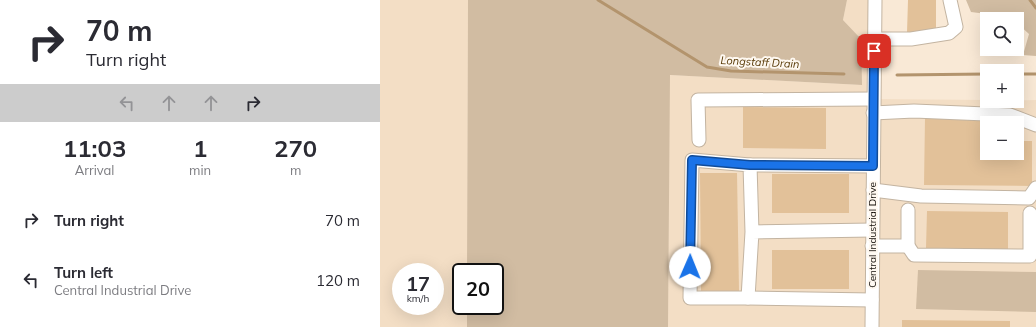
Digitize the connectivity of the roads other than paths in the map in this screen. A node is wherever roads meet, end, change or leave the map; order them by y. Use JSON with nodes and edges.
{"nodes":[{"id":1,"x":875,"y":0,"type":"edge"},
{"id":2,"x":950,"y":0,"type":"edge"},
{"id":3,"x":874,"y":39,"type":"junction"},
{"id":4,"x":873,"y":99,"type":"junction"},
{"id":5,"x":873,"y":113,"type":"junction"},
{"id":6,"x":1036,"y":125,"type":"edge"},
{"id":7,"x":699,"y":140,"type":"dead end"},
{"id":8,"x":750,"y":165,"type":"junction"},
{"id":9,"x":873,"y":166,"type":"junction"},
{"id":10,"x":1036,"y":188,"type":"edge"},
{"id":11,"x":873,"y":190,"type":"junction"},
{"id":12,"x":908,"y":210,"type":"dead end"},
{"id":13,"x":1030,"y":214,"type":"dead end"},
{"id":14,"x":872,"y":230,"type":"junction"},
{"id":15,"x":752,"y":232,"type":"junction"},
{"id":16,"x":872,"y":246,"type":"junction"},
{"id":17,"x":908,"y":246,"type":"junction"},
{"id":18,"x":748,"y":298,"type":"junction"},
{"id":19,"x":872,"y":300,"type":"junction"},
{"id":20,"x":872,"y":327,"type":"edge"}],
"edges":[{"from":1,"to":3,"type":"street","name":"Central Industrial Drive"},
{"from":2,"to":3,"type":"street"},
{"from":3,"to":4,"type":"street","name":"Central Industrial Drive"},
{"from":4,"to":5,"type":"street","name":"Central Industrial Drive"},
{"from":4,"to":7,"type":"street"},
{"from":5,"to":6,"type":"street"},
{"from":5,"to":9,"type":"street","name":"Central Industrial Drive"},
{"from":8,"to":9,"type":"street"},
{"from":8,"to":15,"type":"street"},
{"from":8,"to":18,"type":"street"},
{"from":9,"to":11,"type":"street","name":"Central Industrial Drive"},
{"from":10,"to":11,"type":"street"},
{"from":11,"to":14,"type":"street","name":"Central Industrial Drive"},
{"from":12,"to":17,"type":"street"},
{"from":13,"to":17,"type":"street"},
{"from":14,"to":15,"type":"street"},
{"from":14,"to":16,"type":"street","name":"Central Industrial Drive"},
{"from":15,"to":18,"type":"street"},
{"from":16,"to":17,"type":"street"},
{"from":16,"to":19,"type":"street","name":"Central Industrial Drive"},
{"from":18,"to":19,"type":"street"},
{"from":19,"to":20,"type":"street","name":"Central Industrial Drive"}]}
